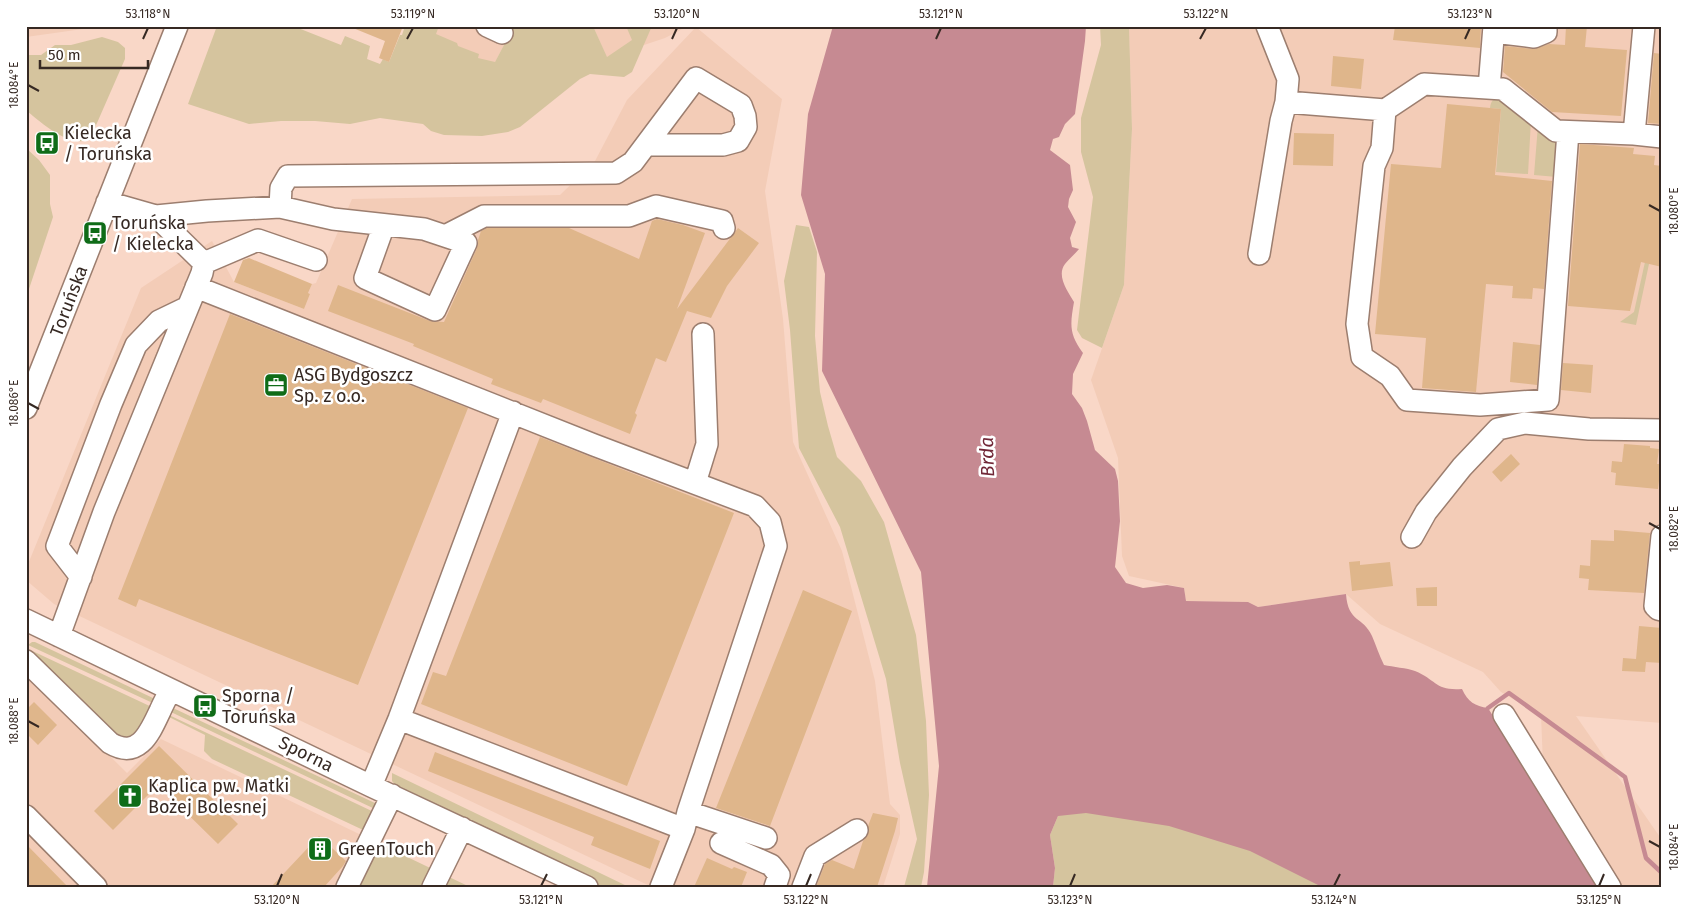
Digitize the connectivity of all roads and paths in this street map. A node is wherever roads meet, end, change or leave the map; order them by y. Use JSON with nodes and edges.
{"nodes":[{"id":1,"x":178,"y":26,"type":"edge"},
{"id":2,"x":1267,"y":26,"type":"edge"},
{"id":3,"x":1546,"y":26,"type":"edge"},
{"id":4,"x":1644,"y":26,"type":"edge"},
{"id":5,"x":1494,"y":29,"type":"edge"},
{"id":6,"x":1489,"y":88,"type":"junction"},
{"id":7,"x":1286,"y":102,"type":"junction"},
{"id":8,"x":1385,"y":110,"type":"junction"},
{"id":9,"x":1568,"y":132,"type":"junction"},
{"id":10,"x":1634,"y":134,"type":"junction"},
{"id":11,"x":1662,"y":137,"type":"edge"},
{"id":12,"x":646,"y":145,"type":"junction"},
{"id":13,"x":107,"y":202,"type":"junction"},
{"id":14,"x":280,"y":207,"type":"junction"},
{"id":15,"x":156,"y":216,"type":"junction"},
{"id":16,"x":384,"y":225,"type":"junction"},
{"id":17,"x":724,"y":228,"type":"dead end"},
{"id":18,"x":445,"y":236,"type":"junction"},
{"id":19,"x":1259,"y":254,"type":"dead end"},
{"id":20,"x":316,"y":260,"type":"dead end"},
{"id":21,"x":204,"y":263,"type":"junction"},
{"id":22,"x":196,"y":288,"type":"junction"},
{"id":23,"x":188,"y":307,"type":"junction"},
{"id":24,"x":703,"y":334,"type":"dead end"},
{"id":25,"x":26,"y":408,"type":"edge"},
{"id":26,"x":513,"y":412,"type":"junction"},
{"id":27,"x":1662,"y":415,"type":"edge"},
{"id":28,"x":1662,"y":420,"type":"edge"},
{"id":29,"x":1662,"y":430,"type":"edge"},
{"id":30,"x":695,"y":484,"type":"junction"},
{"id":31,"x":1662,"y":536,"type":"edge"},
{"id":32,"x":1412,"y":537,"type":"dead end"},
{"id":33,"x":81,"y":577,"type":"junction"},
{"id":34,"x":1662,"y":610,"type":"edge"},
{"id":35,"x":26,"y":620,"type":"edge"},
{"id":36,"x":59,"y":636,"type":"junction"},
{"id":37,"x":26,"y":661,"type":"edge"},
{"id":38,"x":170,"y":690,"type":"junction"},
{"id":39,"x":1504,"y":716,"type":"dead end"},
{"id":40,"x":399,"y":719,"type":"junction"},
{"id":41,"x":371,"y":786,"type":"junction"},
{"id":42,"x":392,"y":795,"type":"junction"},
{"id":43,"x":26,"y":816,"type":"edge"},
{"id":44,"x":686,"y":820,"type":"junction"},
{"id":45,"x":462,"y":828,"type":"junction"},
{"id":46,"x":857,"y":830,"type":"dead end"},
{"id":47,"x":766,"y":838,"type":"dead end"},
{"id":48,"x":721,"y":843,"type":"dead end"},
{"id":49,"x":96,"y":887,"type":"edge"},
{"id":50,"x":347,"y":887,"type":"edge"},
{"id":51,"x":433,"y":887,"type":"edge"},
{"id":52,"x":586,"y":887,"type":"edge"},
{"id":53,"x":661,"y":887,"type":"edge"},
{"id":54,"x":775,"y":887,"type":"edge"},
{"id":55,"x":803,"y":887,"type":"edge"},
{"id":56,"x":1610,"y":887,"type":"edge"}],
"edges":[{"from":1,"to":13,"type":"street","name":"Toruńska"},
{"from":2,"to":7,"type":"street"},
{"from":3,"to":5,"type":"street"},
{"from":4,"to":10,"type":"street"},
{"from":5,"to":6,"type":"street"},
{"from":6,"to":8,"type":"street"},
{"from":6,"to":9,"type":"street"},
{"from":7,"to":8,"type":"street"},
{"from":7,"to":19,"type":"street"},
{"from":8,"to":9,"type":"street"},
{"from":9,"to":10,"type":"street"},
{"from":10,"to":11,"type":"street"},
{"from":12,"to":12,"type":"street"},
{"from":12,"to":14,"type":"street"},
{"from":13,"to":15,"type":"street"},
{"from":13,"to":25,"type":"street","name":"Toruńska"},
{"from":14,"to":15,"type":"street"},
{"from":14,"to":16,"type":"street"},
{"from":15,"to":21,"type":"street"},
{"from":16,"to":18,"type":"street"},
{"from":16,"to":18,"type":"street"},
{"from":17,"to":18,"type":"street"},
{"from":20,"to":21,"type":"street"},
{"from":21,"to":22,"type":"street"},
{"from":22,"to":23,"type":"street"},
{"from":22,"to":26,"type":"street"},
{"from":23,"to":33,"type":"street"},
{"from":23,"to":33,"type":"street"},
{"from":24,"to":30,"type":"street"},
{"from":26,"to":30,"type":"street"},
{"from":26,"to":40,"type":"street"},
{"from":27,"to":28,"type":"street"},
{"from":29,"to":32,"type":"street"},
{"from":30,"to":44,"type":"street"},
{"from":31,"to":34,"type":"street"},
{"from":33,"to":36,"type":"street"},
{"from":35,"to":36,"type":"street","name":"Sporna"},
{"from":36,"to":38,"type":"street","name":"Sporna"},
{"from":37,"to":38,"type":"street"},
{"from":38,"to":41,"type":"street","name":"Sporna"},
{"from":39,"to":56,"type":"street"},
{"from":40,"to":41,"type":"street"},
{"from":40,"to":44,"type":"street"},
{"from":41,"to":42,"type":"street","name":"Sporna"},
{"from":42,"to":45,"type":"street","name":"Sporna"},
{"from":42,"to":50,"type":"street"},
{"from":43,"to":49,"type":"street"},
{"from":44,"to":47,"type":"street"},
{"from":44,"to":53,"type":"street"},
{"from":45,"to":51,"type":"street"},
{"from":45,"to":52,"type":"street","name":"Sporna"},
{"from":46,"to":55,"type":"street"},
{"from":48,"to":54,"type":"street"}]}
